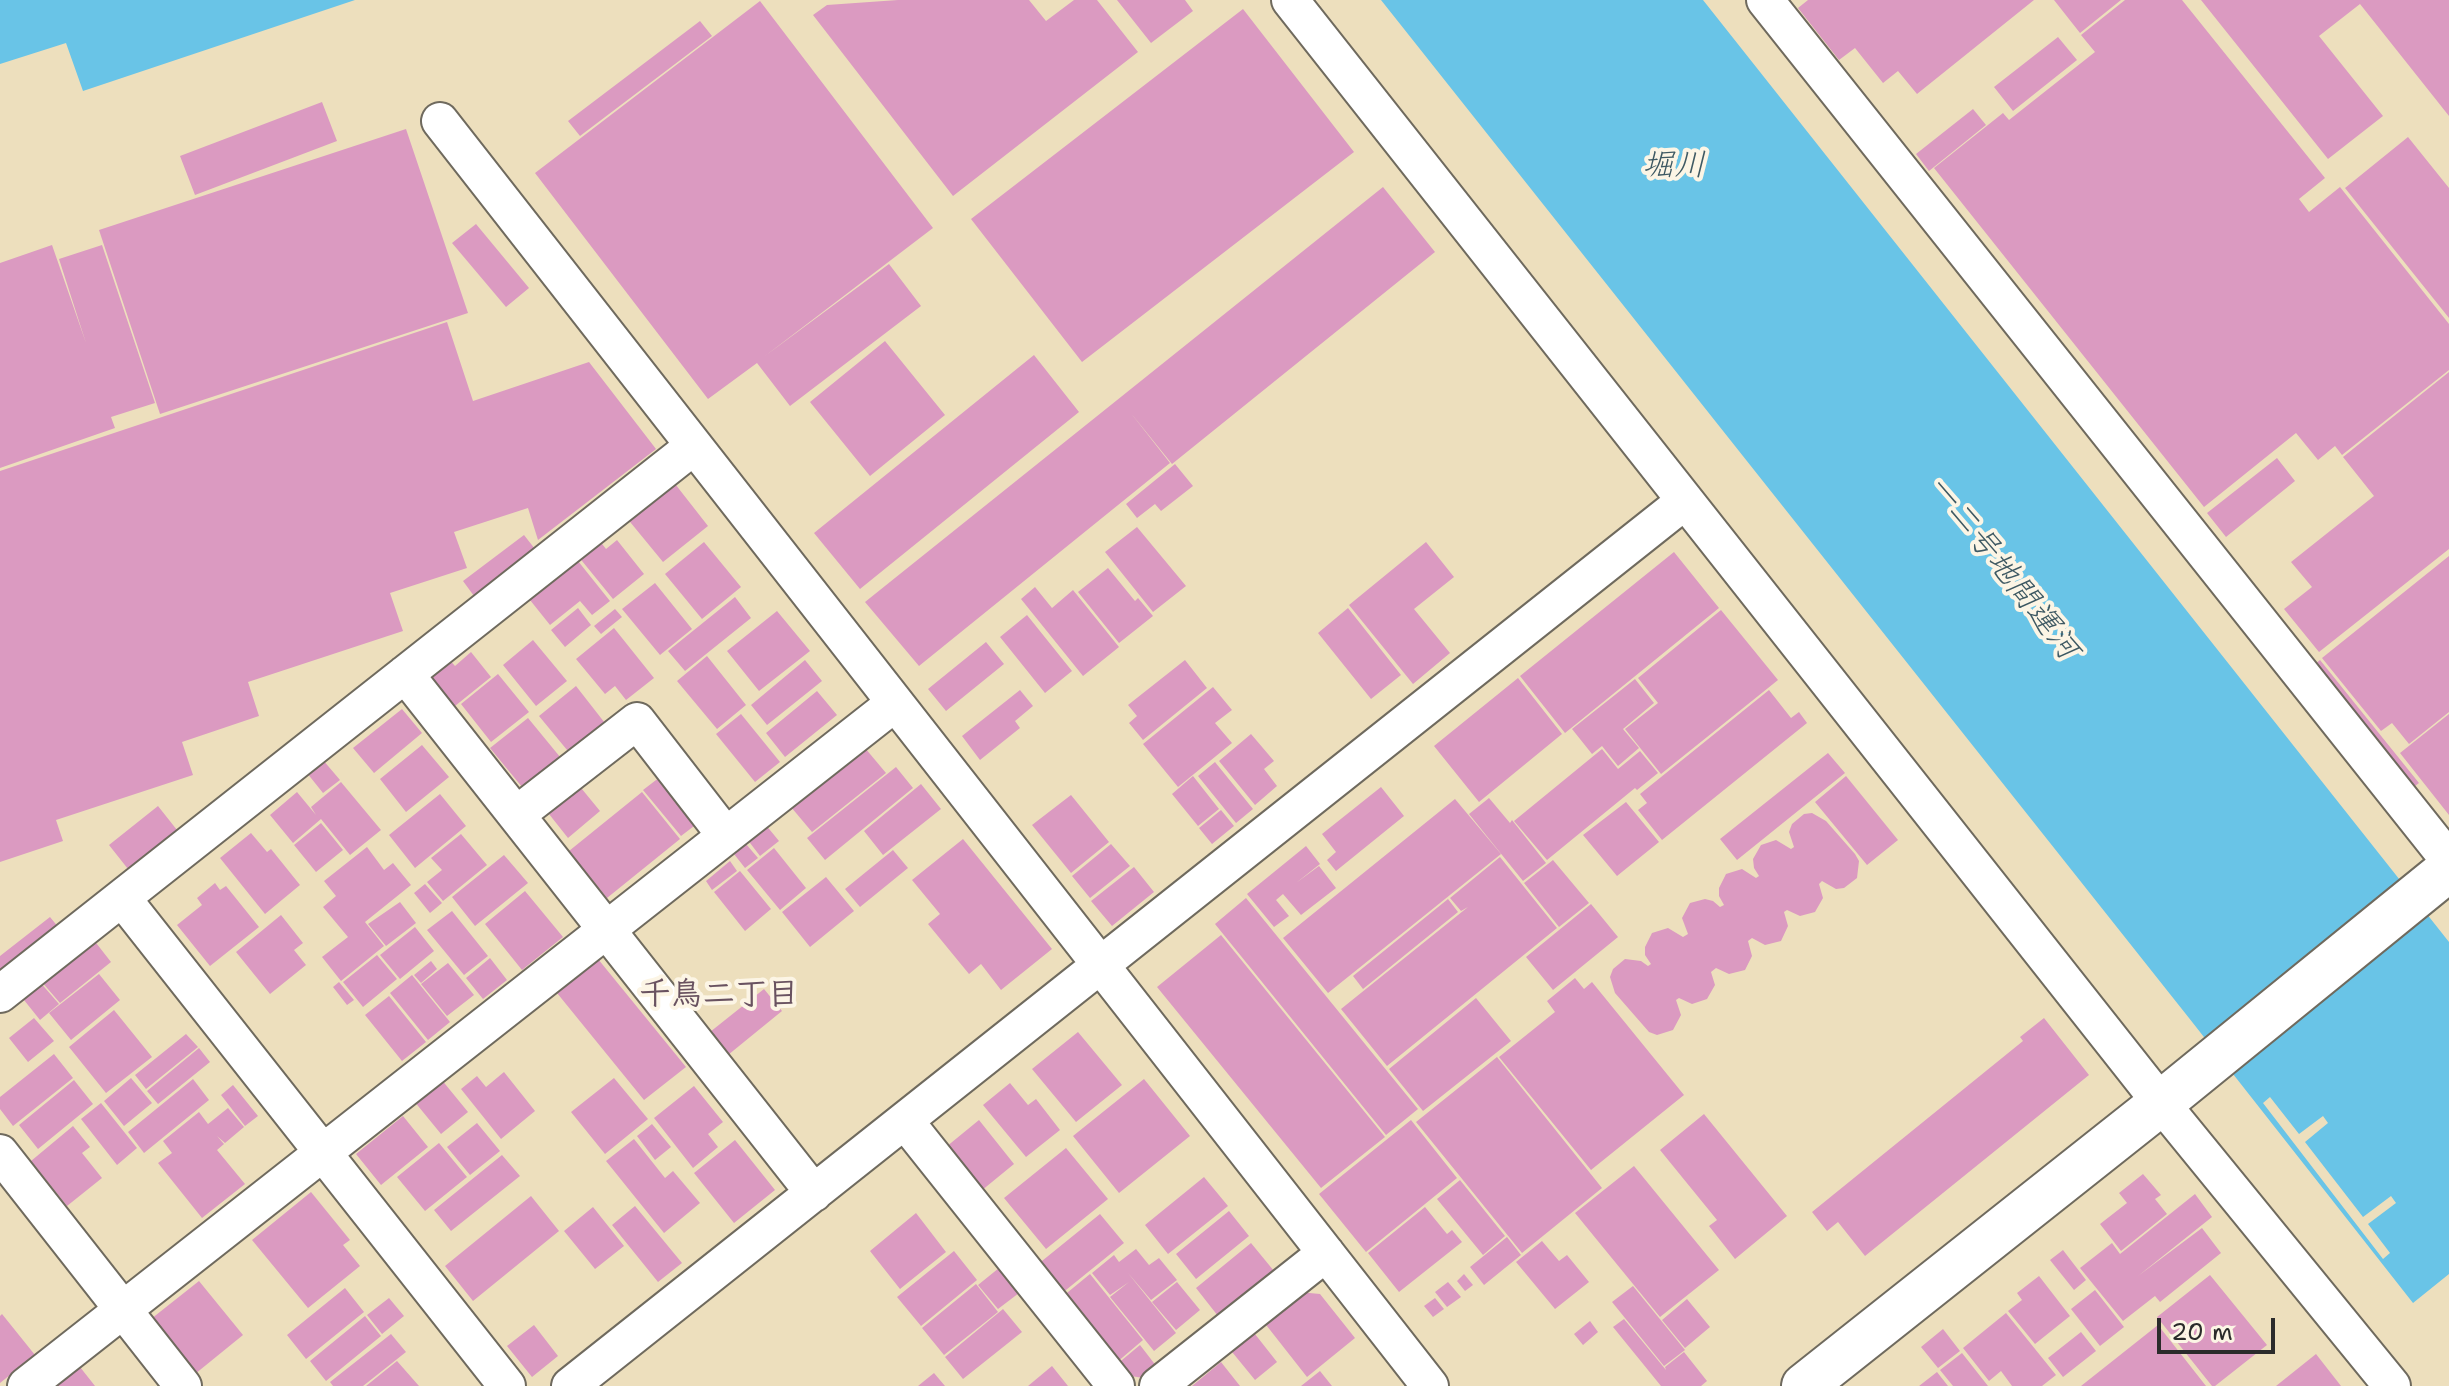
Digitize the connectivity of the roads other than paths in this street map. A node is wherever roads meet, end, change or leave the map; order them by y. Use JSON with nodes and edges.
{"nodes":[{"id":1,"x":1290,"y":0,"type":"edge"},
{"id":2,"x":1765,"y":0,"type":"edge"},
{"id":3,"x":440,"y":121,"type":"dead end"},
{"id":4,"x":694,"y":446,"type":"junction"},
{"id":5,"x":1685,"y":501,"type":"junction"},
{"id":6,"x":405,"y":674,"type":"junction"},
{"id":7,"x":895,"y":703,"type":"junction"},
{"id":8,"x":516,"y":815,"type":"junction"},
{"id":9,"x":726,"y":836,"type":"junction"},
{"id":10,"x":2440,"y":873,"type":"edge"},
{"id":11,"x":122,"y":898,"type":"junction"},
{"id":12,"x":606,"y":930,"type":"junction"},
{"id":13,"x":1102,"y":966,"type":"junction"},
{"id":14,"x":0,"y":994,"type":"edge"},
{"id":15,"x":2161,"y":1103,"type":"junction"},
{"id":16,"x":905,"y":1121,"type":"junction"},
{"id":17,"x":0,"y":1153,"type":"edge"},
{"id":18,"x":323,"y":1153,"type":"junction"},
{"id":19,"x":814,"y":1193,"type":"junction"},
{"id":20,"x":1326,"y":1253,"type":"junction"},
{"id":21,"x":123,"y":1310,"type":"junction"},
{"id":22,"x":26,"y":1386,"type":"edge"},
{"id":23,"x":183,"y":1386,"type":"edge"},
{"id":24,"x":507,"y":1386,"type":"edge"},
{"id":25,"x":570,"y":1386,"type":"edge"},
{"id":26,"x":1116,"y":1386,"type":"edge"},
{"id":27,"x":1158,"y":1386,"type":"edge"},
{"id":28,"x":1430,"y":1386,"type":"edge"},
{"id":29,"x":1804,"y":1386,"type":"edge"},
{"id":30,"x":2392,"y":1386,"type":"edge"}],
"edges":[{"from":1,"to":5,"type":"street"},
{"from":2,"to":10,"type":"street"},
{"from":3,"to":4,"type":"street"},
{"from":4,"to":6,"type":"street"},
{"from":4,"to":7,"type":"street"},
{"from":5,"to":13,"type":"street"},
{"from":5,"to":15,"type":"street"},
{"from":6,"to":8,"type":"street"},
{"from":6,"to":11,"type":"street"},
{"from":7,"to":9,"type":"street"},
{"from":7,"to":13,"type":"street"},
{"from":8,"to":9,"type":"street"},
{"from":8,"to":12,"type":"street"},
{"from":9,"to":12,"type":"street"},
{"from":10,"to":15,"type":"street"},
{"from":11,"to":14,"type":"street"},
{"from":11,"to":18,"type":"street"},
{"from":12,"to":18,"type":"street"},
{"from":12,"to":19,"type":"street"},
{"from":13,"to":16,"type":"street"},
{"from":13,"to":20,"type":"street"},
{"from":15,"to":29,"type":"street"},
{"from":15,"to":30,"type":"street"},
{"from":16,"to":19,"type":"street"},
{"from":16,"to":26,"type":"street"},
{"from":17,"to":21,"type":"street"},
{"from":18,"to":21,"type":"street"},
{"from":18,"to":24,"type":"street"},
{"from":19,"to":25,"type":"street"},
{"from":20,"to":27,"type":"street"},
{"from":20,"to":28,"type":"street"},
{"from":21,"to":22,"type":"street"},
{"from":21,"to":23,"type":"street"}]}
